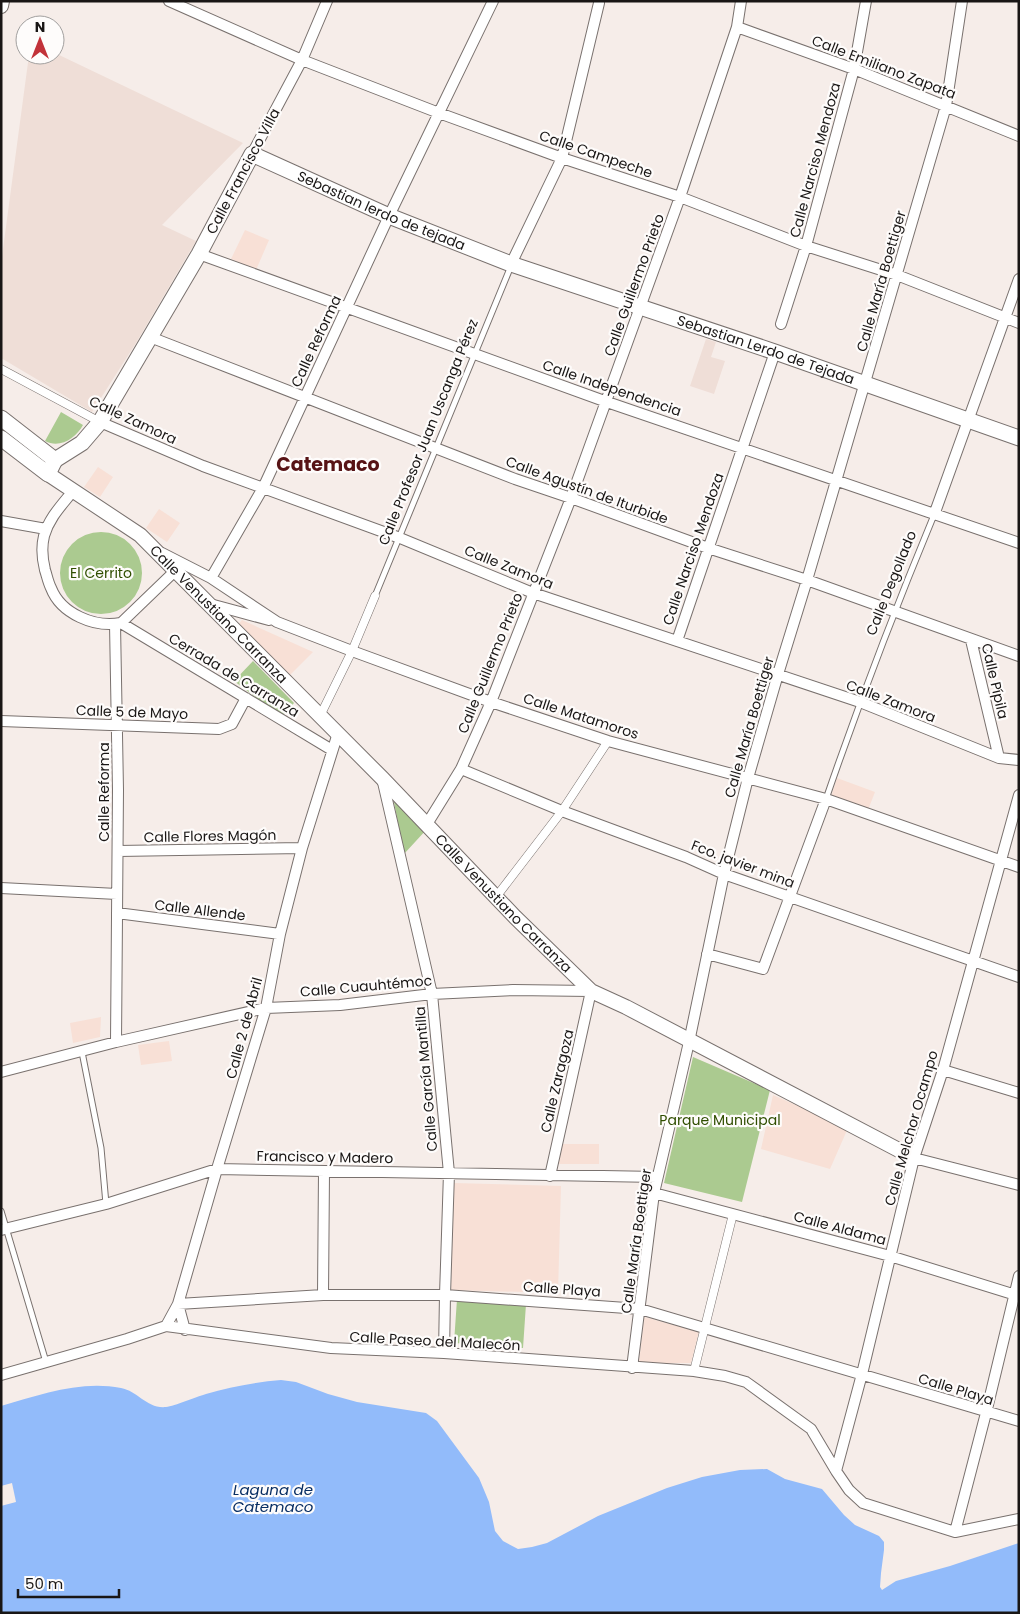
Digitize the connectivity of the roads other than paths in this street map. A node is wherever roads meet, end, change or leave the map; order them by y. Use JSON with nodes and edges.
{"nodes":[{"id":1,"x":2,"y":1,"type":"edge"},
{"id":2,"x":169,"y":1,"type":"edge"},
{"id":3,"x":327,"y":1,"type":"edge"},
{"id":4,"x":493,"y":1,"type":"edge"},
{"id":5,"x":741,"y":1,"type":"edge"},
{"id":6,"x":866,"y":1,"type":"edge"},
{"id":7,"x":962,"y":1,"type":"edge"},
{"id":8,"x":599,"y":3,"type":"dead end"},
{"id":9,"x":1,"y":6,"type":"edge"},
{"id":10,"x":738,"y":27,"type":"junction"},
{"id":11,"x":302,"y":60,"type":"junction"},
{"id":12,"x":854,"y":69,"type":"junction"},
{"id":13,"x":946,"y":106,"type":"junction"},
{"id":14,"x":439,"y":113,"type":"junction"},
{"id":15,"x":1019,"y":136,"type":"edge"},
{"id":16,"x":252,"y":154,"type":"junction"},
{"id":17,"x":562,"y":158,"type":"junction"},
{"id":18,"x":680,"y":197,"type":"junction"},
{"id":19,"x":389,"y":216,"type":"junction"},
{"id":20,"x":806,"y":246,"type":"junction"},
{"id":21,"x":199,"y":254,"type":"junction"},
{"id":22,"x":511,"y":264,"type":"junction"},
{"id":23,"x":897,"y":275,"type":"junction"},
{"id":24,"x":1019,"y":280,"type":"edge"},
{"id":25,"x":640,"y":306,"type":"junction"},
{"id":26,"x":347,"y":307,"type":"junction"},
{"id":27,"x":1006,"y":319,"type":"junction"},
{"id":28,"x":1019,"y":323,"type":"edge"},
{"id":29,"x":781,"y":324,"type":"dead end"},
{"id":30,"x":150,"y":337,"type":"junction"},
{"id":31,"x":775,"y":352,"type":"junction"},
{"id":32,"x":475,"y":354,"type":"junction"},
{"id":33,"x":1,"y":369,"type":"edge"},
{"id":34,"x":864,"y":385,"type":"junction"},
{"id":35,"x":304,"y":397,"type":"junction"},
{"id":36,"x":607,"y":402,"type":"junction"},
{"id":37,"x":1,"y":418,"type":"edge"},
{"id":38,"x":969,"y":419,"type":"junction"},
{"id":39,"x":100,"y":422,"type":"junction"},
{"id":40,"x":1,"y":438,"type":"edge"},
{"id":41,"x":1019,"y":438,"type":"edge"},
{"id":42,"x":436,"y":448,"type":"junction"},
{"id":43,"x":742,"y":448,"type":"junction"},
{"id":44,"x":52,"y":467,"type":"junction"},
{"id":45,"x":836,"y":479,"type":"junction"},
{"id":46,"x":263,"y":488,"type":"junction"},
{"id":47,"x":73,"y":491,"type":"junction"},
{"id":48,"x":571,"y":498,"type":"junction"},
{"id":49,"x":934,"y":515,"type":"junction"},
{"id":50,"x":1,"y":521,"type":"edge"},
{"id":51,"x":46,"y":529,"type":"junction"},
{"id":52,"x":400,"y":538,"type":"junction"},
{"id":53,"x":1019,"y":543,"type":"edge"},
{"id":54,"x":153,"y":548,"type":"junction"},
{"id":55,"x":708,"y":548,"type":"junction"},
{"id":56,"x":175,"y":571,"type":"junction"},
{"id":57,"x":211,"y":578,"type":"junction"},
{"id":58,"x":807,"y":580,"type":"junction"},
{"id":59,"x":534,"y":593,"type":"junction"},
{"id":60,"x":375,"y":596,"type":"joint"},
{"id":61,"x":210,"y":604,"type":"junction"},
{"id":62,"x":894,"y":611,"type":"junction"},
{"id":63,"x":277,"y":622,"type":"junction"},
{"id":64,"x":119,"y":623,"type":"junction"},
{"id":65,"x":972,"y":640,"type":"junction"},
{"id":66,"x":677,"y":641,"type":"junction"},
{"id":67,"x":352,"y":651,"type":"junction"},
{"id":68,"x":1019,"y":656,"type":"edge"},
{"id":69,"x":778,"y":674,"type":"junction"},
{"id":70,"x":246,"y":698,"type":"junction"},
{"id":71,"x":491,"y":702,"type":"junction"},
{"id":72,"x":860,"y":702,"type":"junction"},
{"id":73,"x":320,"y":716,"type":"junction"},
{"id":74,"x":1,"y":721,"type":"edge"},
{"id":75,"x":118,"y":725,"type":"junction"},
{"id":76,"x":338,"y":733,"type":"junction"},
{"id":77,"x":608,"y":741,"type":"junction"},
{"id":78,"x":332,"y":750,"type":"junction"},
{"id":79,"x":999,"y":758,"type":"junction"},
{"id":80,"x":1019,"y":760,"type":"edge"},
{"id":81,"x":461,"y":770,"type":"junction"},
{"id":82,"x":382,"y":778,"type":"junction"},
{"id":83,"x":748,"y":778,"type":"junction"},
{"id":84,"x":1019,"y":795,"type":"edge"},
{"id":85,"x":826,"y":799,"type":"junction"},
{"id":86,"x":562,"y":811,"type":"junction"},
{"id":87,"x":427,"y":824,"type":"junction"},
{"id":88,"x":302,"y":848,"type":"junction"},
{"id":89,"x":118,"y":851,"type":"junction"},
{"id":90,"x":1000,"y":861,"type":"junction"},
{"id":91,"x":1019,"y":867,"type":"edge"},
{"id":92,"x":724,"y":874,"type":"junction"},
{"id":93,"x":1,"y":888,"type":"edge"},
{"id":94,"x":117,"y":894,"type":"junction"},
{"id":95,"x":496,"y":897,"type":"junction"},
{"id":96,"x":791,"y":897,"type":"junction"},
{"id":97,"x":117,"y":913,"type":"junction"},
{"id":98,"x":280,"y":934,"type":"junction"},
{"id":99,"x":707,"y":954,"type":"junction"},
{"id":100,"x":973,"y":962,"type":"junction"},
{"id":101,"x":1019,"y":977,"type":"edge"},
{"id":102,"x":591,"y":992,"type":"junction"},
{"id":103,"x":432,"y":994,"type":"junction"},
{"id":104,"x":266,"y":1008,"type":"junction"},
{"id":105,"x":116,"y":1042,"type":"junction"},
{"id":106,"x":689,"y":1042,"type":"junction"},
{"id":107,"x":82,"y":1052,"type":"junction"},
{"id":108,"x":943,"y":1070,"type":"junction"},
{"id":109,"x":1,"y":1072,"type":"edge"},
{"id":110,"x":1019,"y":1092,"type":"edge"},
{"id":111,"x":914,"y":1158,"type":"junction"},
{"id":112,"x":217,"y":1169,"type":"junction"},
{"id":113,"x":324,"y":1172,"type":"junction"},
{"id":114,"x":449,"y":1173,"type":"junction"},
{"id":115,"x":550,"y":1176,"type":"junction"},
{"id":116,"x":657,"y":1177,"type":"junction"},
{"id":117,"x":1019,"y":1185,"type":"edge"},
{"id":118,"x":654,"y":1193,"type":"junction"},
{"id":119,"x":106,"y":1204,"type":"junction"},
{"id":120,"x":1,"y":1211,"type":"edge"},
{"id":121,"x":733,"y":1214,"type":"junction"},
{"id":122,"x":4,"y":1229,"type":"edge"},
{"id":123,"x":890,"y":1256,"type":"junction"},
{"id":124,"x":1019,"y":1276,"type":"edge"},
{"id":125,"x":445,"y":1294,"type":"junction"},
{"id":126,"x":323,"y":1295,"type":"junction"},
{"id":127,"x":1016,"y":1295,"type":"edge"},
{"id":128,"x":178,"y":1304,"type":"junction"},
{"id":129,"x":640,"y":1309,"type":"junction"},
{"id":130,"x":166,"y":1326,"type":"junction"},
{"id":131,"x":705,"y":1328,"type":"junction"},
{"id":132,"x":185,"y":1330,"type":"junction"},
{"id":133,"x":444,"y":1353,"type":"junction"},
{"id":134,"x":46,"y":1362,"type":"junction"},
{"id":135,"x":632,"y":1368,"type":"junction"},
{"id":136,"x":694,"y":1371,"type":"junction"},
{"id":137,"x":862,"y":1374,"type":"junction"},
{"id":138,"x":1,"y":1375,"type":"edge"},
{"id":139,"x":986,"y":1413,"type":"junction"},
{"id":140,"x":1019,"y":1421,"type":"edge"},
{"id":141,"x":836,"y":1471,"type":"junction"},
{"id":142,"x":1019,"y":1519,"type":"edge"},
{"id":143,"x":955,"y":1532,"type":"junction"}],
"edges":[{"from":1,"to":9,"type":"street"},
{"from":2,"to":11,"type":"street","name":"Calle Campeche"},
{"from":3,"to":11,"type":"street","name":"Calle Francisco Villa"},
{"from":4,"to":14,"type":"street","name":"Calle Reforma"},
{"from":5,"to":10,"type":"street","name":"Calle Guillermo Prieto"},
{"from":6,"to":12,"type":"street","name":"Calle Narciso Mendoza"},
{"from":7,"to":13,"type":"street","name":"Calle María Boettiger"},
{"from":8,"to":17,"type":"street","name":"Calle Profesor Juan Uscanga Pérez"},
{"from":10,"to":12,"type":"street","name":"Calle Emiliano Zapata"},
{"from":10,"to":18,"type":"street","name":"Calle Guillermo Prieto"},
{"from":11,"to":14,"type":"street","name":"Calle Campeche"},
{"from":11,"to":16,"type":"street","name":"Calle Francisco Villa"},
{"from":12,"to":13,"type":"street","name":"Calle Emiliano Zapata"},
{"from":12,"to":20,"type":"street","name":"Calle Narciso Mendoza"},
{"from":13,"to":15,"type":"street","name":"Calle Emiliano Zapata"},
{"from":13,"to":23,"type":"street","name":"Calle María Boettiger"},
{"from":14,"to":17,"type":"street","name":"Calle Campeche"},
{"from":14,"to":19,"type":"street","name":"Calle Reforma"},
{"from":16,"to":19,"type":"main road","name":"Sebastian lerdo de tejada"},
{"from":16,"to":21,"type":"main road","name":"Calle Francisco Villa"},
{"from":17,"to":18,"type":"street","name":"Calle Campeche"},
{"from":17,"to":22,"type":"street","name":"Calle Profesor Juan Uscanga Pérez"},
{"from":18,"to":20,"type":"street","name":"Calle Campeche"},
{"from":18,"to":25,"type":"street","name":"Calle Guillermo Prieto"},
{"from":19,"to":22,"type":"main road","name":"Sebastian lerdo de tejada"},
{"from":19,"to":26,"type":"street","name":"Calle Reforma"},
{"from":20,"to":23,"type":"street","name":"Calle Campeche"},
{"from":20,"to":29,"type":"street","name":"Calle Narciso Mendoza"},
{"from":21,"to":26,"type":"street","name":"Calle Independencia"},
{"from":21,"to":30,"type":"main road","name":"Calle Francisco Villa"},
{"from":22,"to":25,"type":"main road","name":"Sebastian Lerdo de Tejada"},
{"from":22,"to":32,"type":"lane","name":"Calle Profesor Juan Uscanga Pérez"},
{"from":23,"to":27,"type":"street","name":"Calle Campeche"},
{"from":23,"to":34,"type":"street","name":"Calle María Boettiger"},
{"from":24,"to":27,"type":"street","name":"Calle Degollado"},
{"from":25,"to":31,"type":"main road","name":"Sebastian Lerdo de Tejada"},
{"from":25,"to":36,"type":"street","name":"Calle Guillermo Prieto"},
{"from":26,"to":32,"type":"street","name":"Calle Independencia"},
{"from":26,"to":35,"type":"street","name":"Calle Reforma"},
{"from":27,"to":28,"type":"street","name":"Calle Campeche"},
{"from":27,"to":38,"type":"street","name":"Calle Degollado"},
{"from":30,"to":35,"type":"street","name":"Calle Agustín de Iturbide"},
{"from":30,"to":39,"type":"main road","name":"Calle Francisco Villa"},
{"from":31,"to":34,"type":"main road","name":"Sebastian Lerdo de Tejada"},
{"from":31,"to":43,"type":"street","name":"Calle Narciso Mendoza"},
{"from":32,"to":36,"type":"street","name":"Calle Independencia"},
{"from":32,"to":42,"type":"lane","name":"Calle Profesor Juan Uscanga Pérez"},
{"from":33,"to":39,"type":"street","name":"Calle Zamora"},
{"from":34,"to":38,"type":"main road","name":"Sebastian Lerdo de Tejada"},
{"from":34,"to":45,"type":"street","name":"Calle María Boettiger"},
{"from":35,"to":42,"type":"street","name":"Calle Agustín de Iturbide"},
{"from":35,"to":46,"type":"street","name":"Calle Reforma"},
{"from":36,"to":43,"type":"street","name":"Calle Independencia"},
{"from":36,"to":48,"type":"street","name":"Calle Guillermo Prieto"},
{"from":37,"to":44,"type":"main road"},
{"from":38,"to":41,"type":"main road","name":"Sebastian Lerdo de Tejada"},
{"from":38,"to":49,"type":"street","name":"Calle Degollado"},
{"from":39,"to":44,"type":"main road","name":"Calle Francisco Villa"},
{"from":39,"to":46,"type":"street","name":"Calle Zamora"},
{"from":40,"to":44,"type":"main road"},
{"from":42,"to":48,"type":"street","name":"Calle Agustín de Iturbide"},
{"from":42,"to":52,"type":"lane","name":"Calle Profesor Juan Uscanga Pérez"},
{"from":43,"to":45,"type":"street","name":"Calle Independencia"},
{"from":43,"to":55,"type":"street","name":"Calle Narciso Mendoza"},
{"from":44,"to":47,"type":"street","name":"Calle Venustiano Carranza"},
{"from":45,"to":49,"type":"street","name":"Calle Independencia"},
{"from":45,"to":58,"type":"street","name":"Calle María Boettiger"},
{"from":46,"to":52,"type":"street","name":"Calle Zamora"},
{"from":46,"to":57,"type":"street","name":"Calle Reforma"},
{"from":47,"to":51,"type":"street"},
{"from":47,"to":54,"type":"street","name":"Calle Venustiano Carranza"},
{"from":48,"to":55,"type":"street","name":"Calle Agustín de Iturbide"},
{"from":48,"to":59,"type":"street","name":"Calle Guillermo Prieto"},
{"from":49,"to":53,"type":"street","name":"Calle Independencia"},
{"from":49,"to":62,"type":"lane","name":"Calle Degollado"},
{"from":50,"to":51,"type":"street"},
{"from":51,"to":64,"type":"street"},
{"from":52,"to":59,"type":"street","name":"Calle Zamora"},
{"from":52,"to":60,"type":"lane","name":"Calle Profesor Juan Uscanga Pérez"},
{"from":54,"to":56,"type":"street","name":"Calle Venustiano Carranza"},
{"from":54,"to":57,"type":"street","name":"Calle Matamoros"},
{"from":55,"to":58,"type":"street","name":"Calle Agustín de Iturbide"},
{"from":55,"to":66,"type":"street","name":"Calle Narciso Mendoza"},
{"from":56,"to":61,"type":"street","name":"Calle Venustiano Carranza"},
{"from":56,"to":64,"type":"street"},
{"from":57,"to":63,"type":"street","name":"Calle Matamoros"},
{"from":58,"to":62,"type":"street","name":"Calle Agustín de Iturbide"},
{"from":58,"to":69,"type":"street","name":"Calle María Boettiger"},
{"from":59,"to":66,"type":"street","name":"Calle Zamora"},
{"from":59,"to":71,"type":"street","name":"Calle Guillermo Prieto"},
{"from":60,"to":67,"type":"street","name":"Calle Profesor Juan Uscanga Pérez"},
{"from":61,"to":63,"type":"street"},
{"from":61,"to":73,"type":"street","name":"Calle Venustiano Carranza"},
{"from":62,"to":65,"type":"street","name":"Calle Agustín de Iturbide"},
{"from":62,"to":72,"type":"lane","name":"Calle Degollado"},
{"from":63,"to":67,"type":"street","name":"Calle Matamoros"},
{"from":64,"to":70,"type":"street","name":"Cerrada de Carranza"},
{"from":64,"to":75,"type":"street","name":"Calle Reforma"},
{"from":65,"to":68,"type":"street","name":"Calle Agustín de Iturbide"},
{"from":65,"to":79,"type":"street","name":"Calle Pípila"},
{"from":66,"to":69,"type":"street","name":"Calle Zamora"},
{"from":67,"to":71,"type":"street","name":"Calle Matamoros"},
{"from":67,"to":73,"type":"street","name":"Calle Profesor Juan Uscanga Pérez"},
{"from":69,"to":72,"type":"street","name":"Calle Zamora"},
{"from":69,"to":83,"type":"street","name":"Calle María Boettiger"},
{"from":70,"to":75,"type":"street","name":"Calle 5 de Mayo"},
{"from":70,"to":78,"type":"street","name":"Cerrada de Carranza"},
{"from":71,"to":77,"type":"street","name":"Calle Matamoros"},
{"from":71,"to":81,"type":"street","name":"Calle Guillermo Prieto"},
{"from":72,"to":79,"type":"street","name":"Calle Zamora"},
{"from":72,"to":85,"type":"lane","name":"Calle Degollado"},
{"from":73,"to":76,"type":"street","name":"Calle Venustiano Carranza"},
{"from":74,"to":75,"type":"street","name":"Calle 5 de Mayo"},
{"from":75,"to":89,"type":"street","name":"Calle Reforma"},
{"from":76,"to":78,"type":"street","name":"Calle 2 de Abril"},
{"from":76,"to":82,"type":"street","name":"Calle Venustiano Carranza"},
{"from":77,"to":83,"type":"street","name":"Calle Matamoros"},
{"from":77,"to":86,"type":"street"},
{"from":78,"to":88,"type":"street","name":"Calle 2 de Abril"},
{"from":79,"to":80,"type":"street","name":"Calle Zamora"},
{"from":81,"to":86,"type":"street","name":"Fco. javier mina"},
{"from":81,"to":87,"type":"street","name":"Calle Guillermo Prieto"},
{"from":82,"to":87,"type":"street","name":"Calle Venustiano Carranza"},
{"from":82,"to":103,"type":"street","name":"Calle García Mantilla"},
{"from":83,"to":85,"type":"street","name":"Calle Matamoros"},
{"from":83,"to":92,"type":"street","name":"Calle María Boettiger"},
{"from":84,"to":90,"type":"street","name":"Calle Melchor Ocampo"},
{"from":85,"to":90,"type":"street","name":"Calle Matamoros"},
{"from":85,"to":96,"type":"street","name":"Calle Degollado"},
{"from":86,"to":92,"type":"street","name":"Fco. javier mina"},
{"from":86,"to":95,"type":"street"},
{"from":87,"to":95,"type":"street","name":"Calle Venustiano Carranza"},
{"from":88,"to":89,"type":"street","name":"Calle Flores Magón"},
{"from":88,"to":98,"type":"street","name":"Calle 2 de Abril"},
{"from":89,"to":94,"type":"street","name":"Calle Reforma"},
{"from":90,"to":91,"type":"street","name":"Calle Matamoros"},
{"from":90,"to":100,"type":"street","name":"Calle Melchor Ocampo"},
{"from":92,"to":96,"type":"street","name":"Fco. javier mina"},
{"from":92,"to":99,"type":"street","name":"Calle María Boettiger"},
{"from":93,"to":94,"type":"street"},
{"from":94,"to":97,"type":"street","name":"Calle Reforma"},
{"from":95,"to":102,"type":"street","name":"Calle Venustiano Carranza"},
{"from":96,"to":99,"type":"street","name":"Calle Degollado"},
{"from":96,"to":100,"type":"street","name":"Fco. javier mina"},
{"from":97,"to":98,"type":"street","name":"Calle Allende"},
{"from":97,"to":105,"type":"street","name":"Calle Reforma"},
{"from":98,"to":104,"type":"street","name":"Calle 2 de Abril"},
{"from":99,"to":106,"type":"street","name":"Calle María Boettiger"},
{"from":100,"to":101,"type":"street","name":"Fco. javier mina"},
{"from":100,"to":108,"type":"street","name":"Calle Melchor Ocampo"},
{"from":102,"to":103,"type":"street","name":"Calle Cuauhtémoc"},
{"from":102,"to":106,"type":"street","name":"Calle Venustiano Carranza"},
{"from":102,"to":115,"type":"street","name":"Calle Zaragoza"},
{"from":103,"to":104,"type":"street","name":"Calle Cuauhtémoc"},
{"from":103,"to":114,"type":"street","name":"Calle García Mantilla"},
{"from":104,"to":105,"type":"street","name":"Calle Cuauhtémoc"},
{"from":104,"to":112,"type":"street","name":"Calle 2 de Abril"},
{"from":105,"to":107,"type":"street","name":"Calle Cuauhtémoc"},
{"from":106,"to":111,"type":"street","name":"Calle Venustiano Carranza"},
{"from":106,"to":116,"type":"street","name":"Calle María Boettiger"},
{"from":107,"to":109,"type":"street","name":"Calle Cuauhtémoc"},
{"from":107,"to":119,"type":"lane"},
{"from":108,"to":110,"type":"street"},
{"from":108,"to":111,"type":"street","name":"Calle Melchor Ocampo"},
{"from":111,"to":117,"type":"street","name":"Calle Venustiano Carranza"},
{"from":111,"to":123,"type":"street","name":"Calle Melchor Ocampo"},
{"from":112,"to":113,"type":"street","name":"Francisco y Madero"},
{"from":112,"to":119,"type":"street","name":"Francisco y Madero"},
{"from":112,"to":128,"type":"street","name":"Calle 2 de Abril"},
{"from":113,"to":114,"type":"street","name":"Francisco y Madero"},
{"from":113,"to":126,"type":"street"},
{"from":114,"to":115,"type":"street","name":"Francisco y Madero"},
{"from":114,"to":125,"type":"street","name":"Calle García Mantilla"},
{"from":115,"to":116,"type":"street","name":"Francisco y Madero"},
{"from":116,"to":118,"type":"street","name":"Calle María Boettiger"},
{"from":118,"to":121,"type":"street","name":"Calle Aldama"},
{"from":118,"to":129,"type":"street","name":"Calle María Boettiger"},
{"from":119,"to":122,"type":"street","name":"Francisco y Madero"},
{"from":120,"to":122,"type":"lane"},
{"from":121,"to":123,"type":"street","name":"Calle Aldama"},
{"from":121,"to":131,"type":"street"},
{"from":122,"to":134,"type":"lane"},
{"from":123,"to":127,"type":"street","name":"Calle Aldama"},
{"from":123,"to":137,"type":"street","name":"Calle Melchor Ocampo"},
{"from":124,"to":127,"type":"street"},
{"from":125,"to":126,"type":"street","name":"Calle Playa"},
{"from":125,"to":129,"type":"street","name":"Calle Playa"},
{"from":125,"to":133,"type":"street","name":"Calle García Mantilla"},
{"from":126,"to":128,"type":"street","name":"Calle Playa"},
{"from":127,"to":139,"type":"street"},
{"from":128,"to":130,"type":"street","name":"Calle 2 de Abril"},
{"from":128,"to":132,"type":"street"},
{"from":129,"to":131,"type":"street","name":"Calle Playa"},
{"from":129,"to":135,"type":"street","name":"Calle María Boettiger"},
{"from":130,"to":132,"type":"street","name":"Calle Paseo del Malecón"},
{"from":130,"to":134,"type":"street"},
{"from":131,"to":136,"type":"street"},
{"from":131,"to":137,"type":"street","name":"Calle Playa"},
{"from":132,"to":133,"type":"street","name":"Calle Paseo del Malecón"},
{"from":133,"to":135,"type":"street","name":"Calle Paseo del Malecón"},
{"from":134,"to":138,"type":"street"},
{"from":135,"to":136,"type":"street","name":"Calle Paseo del Malecón"},
{"from":136,"to":141,"type":"street","name":"Calle Paseo del Malecón"},
{"from":137,"to":139,"type":"street","name":"Calle Playa"},
{"from":137,"to":141,"type":"street","name":"Calle Melchor Ocampo"},
{"from":139,"to":140,"type":"street","name":"Calle Playa"},
{"from":139,"to":143,"type":"street"},
{"from":141,"to":143,"type":"street","name":"Calle Paseo del Malecón"},
{"from":142,"to":143,"type":"street"}]}
